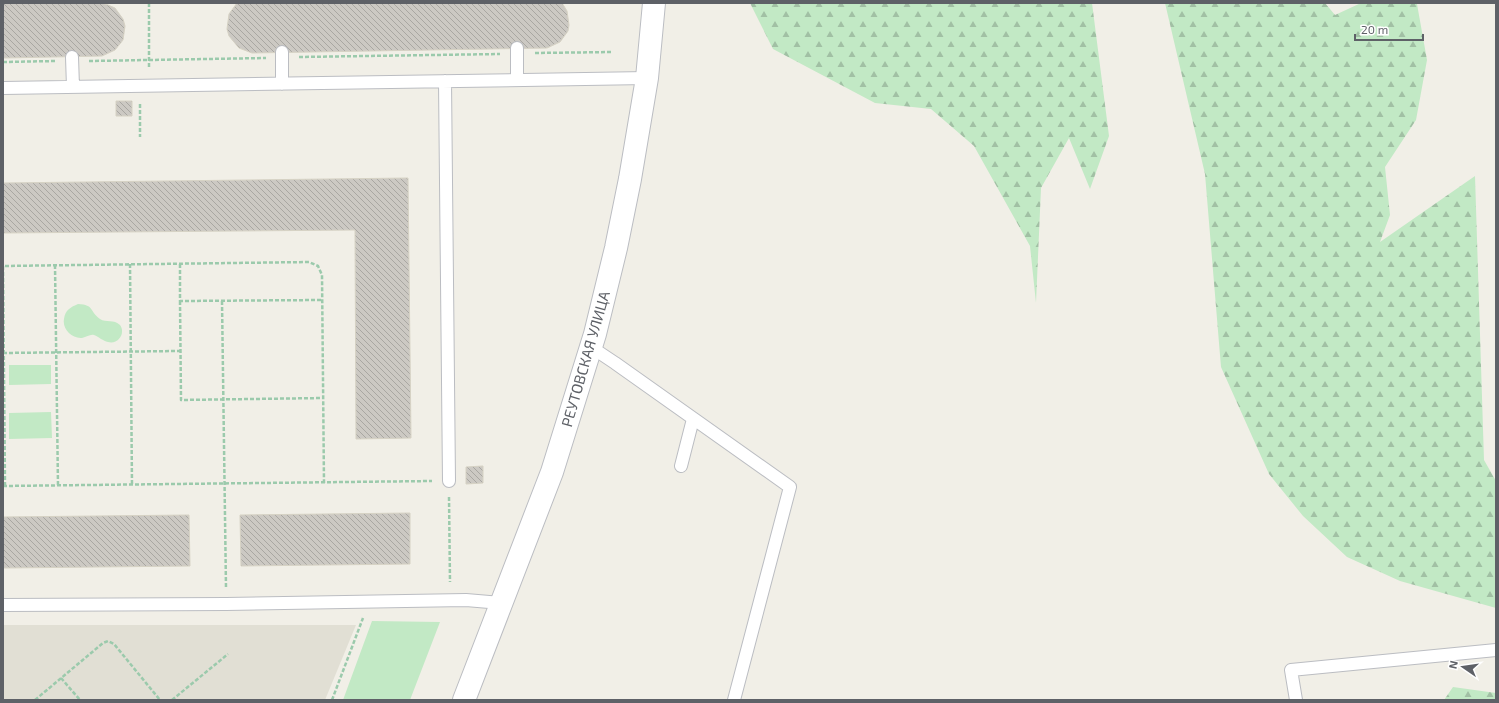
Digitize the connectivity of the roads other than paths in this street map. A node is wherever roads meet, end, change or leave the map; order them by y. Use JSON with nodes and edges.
{"nodes":[{"id":1,"x":654,"y":3,"type":"edge"},
{"id":2,"x":517,"y":51,"type":"road end"},
{"id":3,"x":282,"y":55,"type":"road end"},
{"id":4,"x":72,"y":59,"type":"road end"},
{"id":5,"x":647,"y":78,"type":"junction"},
{"id":6,"x":517,"y":80,"type":"junction"},
{"id":7,"x":445,"y":81,"type":"junction"},
{"id":8,"x":282,"y":84,"type":"junction"},
{"id":9,"x":73,"y":87,"type":"junction"},
{"id":10,"x":3,"y":88,"type":"edge"},
{"id":11,"x":591,"y":347,"type":"junction"},
{"id":12,"x":693,"y":419,"type":"junction"},
{"id":13,"x":681,"y":466,"type":"dead end"},
{"id":14,"x":449,"y":481,"type":"road end"},
{"id":15,"x":502,"y":603,"type":"junction"},
{"id":16,"x":3,"y":605,"type":"edge"},
{"id":17,"x":1496,"y":650,"type":"edge"},
{"id":18,"x":464,"y":700,"type":"edge"},
{"id":19,"x":734,"y":700,"type":"edge"},
{"id":20,"x":1296,"y":700,"type":"edge"}],
"edges":[{"from":1,"to":5,"type":"street","name":"РЕУТОВСКАЯ УЛИЦА"},
{"from":2,"to":6,"type":"lane"},
{"from":3,"to":8,"type":"lane"},
{"from":4,"to":9,"type":"lane"},
{"from":5,"to":6,"type":"lane"},
{"from":5,"to":11,"type":"street","name":"РЕУТОВСКАЯ УЛИЦА"},
{"from":6,"to":7,"type":"lane"},
{"from":7,"to":8,"type":"lane"},
{"from":7,"to":14,"type":"lane"},
{"from":8,"to":9,"type":"lane"},
{"from":9,"to":10,"type":"lane"},
{"from":11,"to":12,"type":"lane"},
{"from":11,"to":15,"type":"street","name":"РЕУТОВСКАЯ УЛИЦА"},
{"from":12,"to":13,"type":"lane"},
{"from":12,"to":19,"type":"lane"},
{"from":15,"to":16,"type":"lane"},
{"from":15,"to":18,"type":"street","name":"РЕУТОВСКАЯ УЛИЦА"},
{"from":17,"to":20,"type":"lane"}]}
